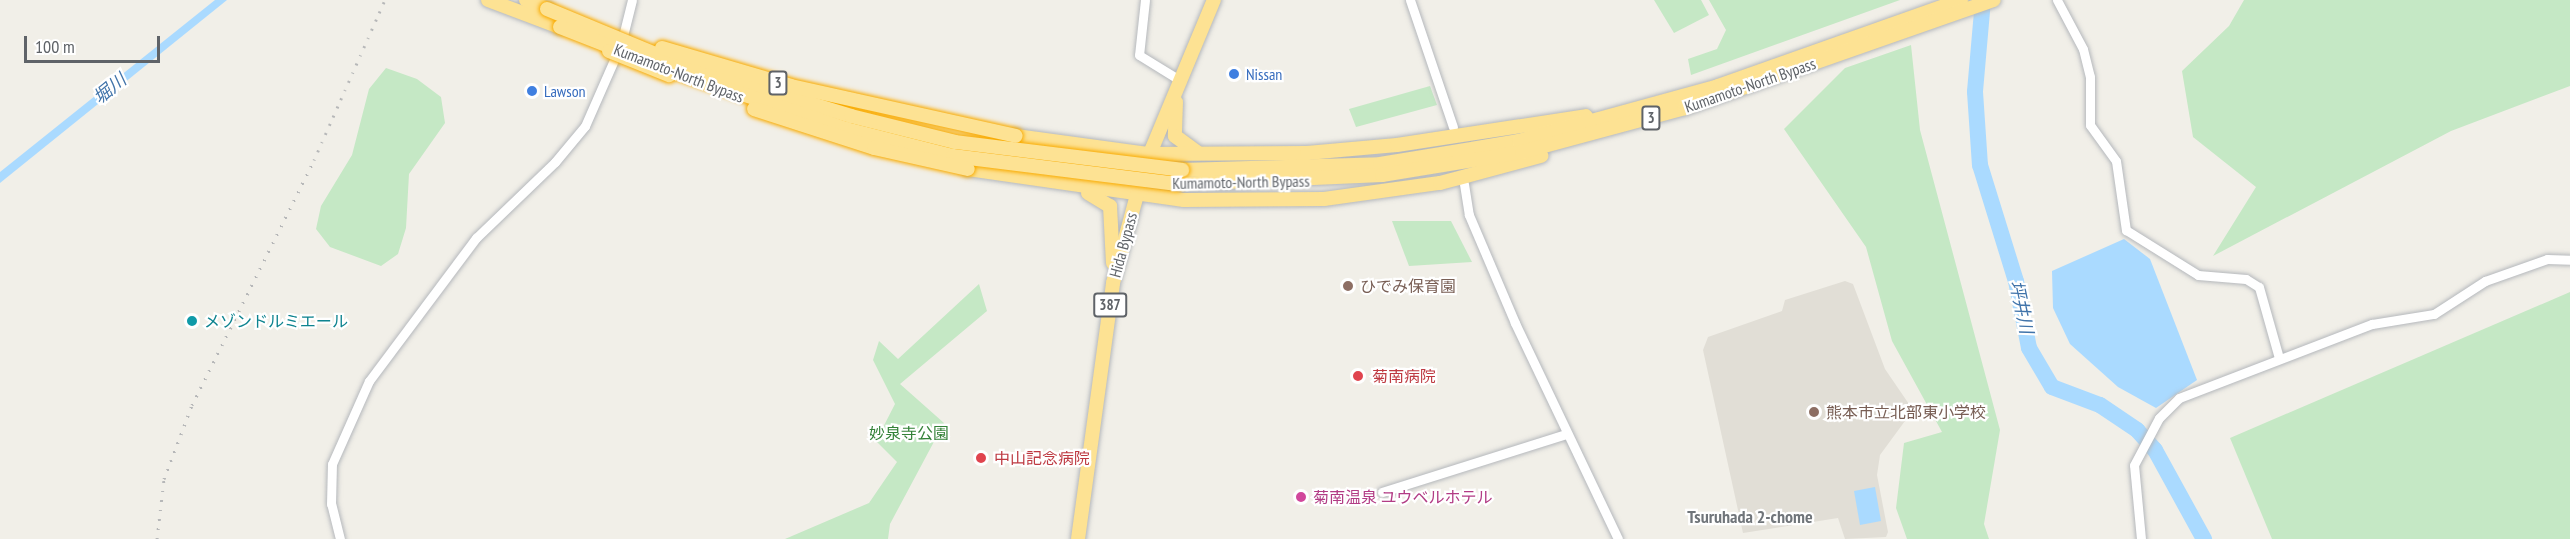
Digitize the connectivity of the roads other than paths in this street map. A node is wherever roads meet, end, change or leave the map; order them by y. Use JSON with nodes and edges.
{"nodes":[{"id":1,"x":488,"y":0,"type":"edge"},
{"id":2,"x":525,"y":0,"type":"edge"},
{"id":3,"x":632,"y":0,"type":"edge"},
{"id":4,"x":1145,"y":0,"type":"edge"},
{"id":5,"x":1214,"y":0,"type":"edge"},
{"id":6,"x":1410,"y":0,"type":"edge"},
{"id":7,"x":1961,"y":0,"type":"edge"},
{"id":8,"x":1994,"y":0,"type":"edge"},
{"id":9,"x":2057,"y":0,"type":"edge"},
{"id":10,"x":547,"y":9,"type":"junction"},
{"id":11,"x":560,"y":27,"type":"junction"},
{"id":12,"x":1827,"y":54,"type":"junction"},
{"id":13,"x":1178,"y":79,"type":"junction"},
{"id":14,"x":1665,"y":103,"type":"junction"},
{"id":15,"x":1453,"y":127,"type":"dead end"},
{"id":16,"x":1613,"y":130,"type":"junction"},
{"id":17,"x":1148,"y":154,"type":"junction"},
{"id":18,"x":1203,"y":154,"type":"junction"},
{"id":19,"x":1026,"y":180,"type":"junction"},
{"id":20,"x":1464,"y":184,"type":"dead end"},
{"id":21,"x":1137,"y":194,"type":"junction"},
{"id":22,"x":2570,"y":260,"type":"edge"},
{"id":23,"x":1113,"y":283,"type":"junction"},
{"id":24,"x":2279,"y":358,"type":"junction"},
{"id":25,"x":1566,"y":434,"type":"junction"},
{"id":26,"x":1382,"y":492,"type":"dead end"},
{"id":27,"x":340,"y":539,"type":"edge"},
{"id":28,"x":1078,"y":539,"type":"edge"},
{"id":29,"x":1618,"y":539,"type":"edge"},
{"id":30,"x":2141,"y":539,"type":"edge"}],
"edges":[{"from":1,"to":11,"type":"highway","name":"Kumamoto-North Bypass","number":"3"},
{"from":2,"to":10,"type":"highway","name":"Kumamoto-North Bypass","number":"3"},
{"from":3,"to":27,"type":"street"},
{"from":4,"to":13,"type":"street"},
{"from":5,"to":13,"type":"highway","name":"Hida Bypass","number":"387"},
{"from":6,"to":15,"type":"street"},
{"from":7,"to":12,"type":"highway","name":"Kumamoto-North Bypass","number":"3"},
{"from":8,"to":12,"type":"highway","name":"Kumamoto-North Bypass","number":"3"},
{"from":9,"to":24,"type":"street"},
{"from":10,"to":14,"type":"highway","name":"Kumamoto-North Bypass","number":"3","bridge":true},
{"from":10,"to":17,"type":"highway","number":"3","bridge":true},
{"from":11,"to":16,"type":"highway","name":"Kumamoto-North Bypass","number":"3","bridge":true},
{"from":11,"to":19,"type":"highway","number":"3","bridge":true},
{"from":12,"to":14,"type":"highway","name":"Kumamoto-North Bypass","number":"3"},
{"from":12,"to":16,"type":"highway","name":"Kumamoto-North Bypass","number":"3"},
{"from":13,"to":17,"type":"highway","name":"Hida Bypass","number":"387"},
{"from":13,"to":18,"type":"highway"},
{"from":14,"to":18,"type":"highway"},
{"from":16,"to":21,"type":"highway"},
{"from":17,"to":18,"type":"highway"},
{"from":17,"to":21,"type":"highway","name":"Hida Bypass","number":"387"},
{"from":19,"to":21,"type":"highway","number":"3"},
{"from":19,"to":23,"type":"highway"},
{"from":20,"to":25,"type":"street"},
{"from":21,"to":23,"type":"highway","name":"Hida Bypass","number":"387"},
{"from":22,"to":24,"type":"street"},
{"from":23,"to":28,"type":"highway","name":"Hida Bypass","number":"387"},
{"from":24,"to":30,"type":"street"},
{"from":25,"to":26,"type":"street"},
{"from":25,"to":29,"type":"street"}]}
